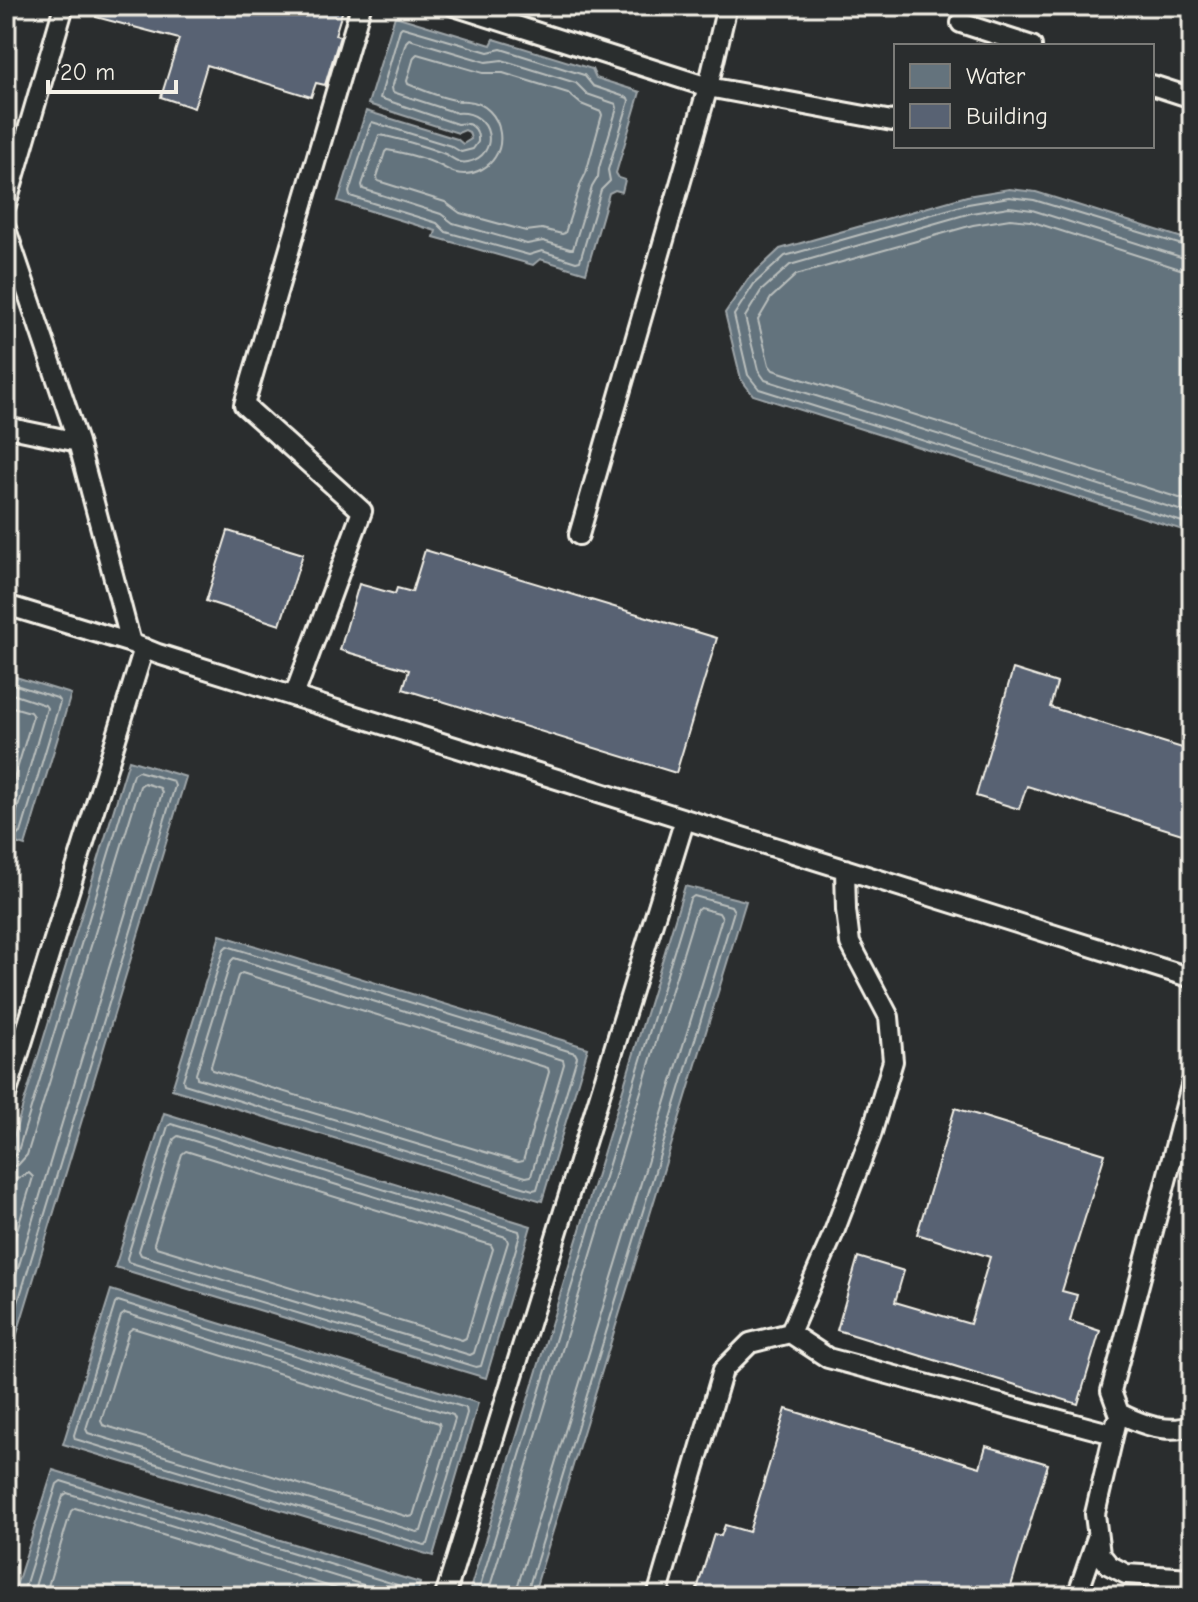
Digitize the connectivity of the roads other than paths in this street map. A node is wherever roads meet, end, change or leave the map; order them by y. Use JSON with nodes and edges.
{"nodes":[{"id":1,"x":64,"y":6,"type":"edge"},
{"id":2,"x":361,"y":6,"type":"edge"},
{"id":3,"x":454,"y":6,"type":"edge"},
{"id":4,"x":727,"y":6,"type":"edge"},
{"id":5,"x":961,"y":23,"type":"dead end"},
{"id":6,"x":1026,"y":44,"type":"edge"},
{"id":7,"x":1154,"y":86,"type":"edge"},
{"id":8,"x":708,"y":87,"type":"junction"},
{"id":9,"x":1192,"y":98,"type":"edge"},
{"id":10,"x":894,"y":120,"type":"edge"},
{"id":11,"x":6,"y":205,"type":"edge"},
{"id":12,"x":6,"y":229,"type":"edge"},
{"id":13,"x":6,"y":427,"type":"edge"},
{"id":14,"x":78,"y":442,"type":"junction"},
{"id":15,"x":579,"y":535,"type":"dead end"},
{"id":16,"x":6,"y":605,"type":"edge"},
{"id":17,"x":138,"y":645,"type":"junction"},
{"id":18,"x":294,"y":696,"type":"junction"},
{"id":19,"x":685,"y":819,"type":"junction"},
{"id":20,"x":845,"y":869,"type":"junction"},
{"id":21,"x":1192,"y":978,"type":"edge"},
{"id":22,"x":1192,"y":1082,"type":"edge"},
{"id":23,"x":6,"y":1095,"type":"edge"},
{"id":24,"x":790,"y":1333,"type":"junction"},
{"id":25,"x":1119,"y":1413,"type":"junction"},
{"id":26,"x":1192,"y":1425,"type":"edge"},
{"id":27,"x":1113,"y":1434,"type":"junction"},
{"id":28,"x":1098,"y":1536,"type":"junction"},
{"id":29,"x":1192,"y":1578,"type":"edge"},
{"id":30,"x":445,"y":1596,"type":"edge"},
{"id":31,"x":657,"y":1596,"type":"edge"},
{"id":32,"x":1077,"y":1596,"type":"edge"}],
"edges":[{"from":1,"to":11,"type":"lane"},
{"from":2,"to":18,"type":"lane"},
{"from":3,"to":8,"type":"lane"},
{"from":4,"to":8,"type":"lane"},
{"from":5,"to":6,"type":"lane"},
{"from":7,"to":9,"type":"lane"},
{"from":8,"to":10,"type":"lane"},
{"from":8,"to":15,"type":"lane"},
{"from":12,"to":14,"type":"lane"},
{"from":13,"to":14,"type":"lane"},
{"from":14,"to":17,"type":"lane"},
{"from":16,"to":17,"type":"lane"},
{"from":17,"to":18,"type":"lane"},
{"from":17,"to":23,"type":"lane"},
{"from":18,"to":19,"type":"lane"},
{"from":19,"to":20,"type":"lane"},
{"from":19,"to":30,"type":"lane"},
{"from":20,"to":21,"type":"lane"},
{"from":20,"to":24,"type":"lane"},
{"from":22,"to":25,"type":"lane"},
{"from":24,"to":27,"type":"lane"},
{"from":24,"to":31,"type":"lane"},
{"from":25,"to":26,"type":"lane"},
{"from":25,"to":27,"type":"lane"},
{"from":27,"to":28,"type":"lane"},
{"from":28,"to":29,"type":"lane"},
{"from":28,"to":32,"type":"lane"}]}
